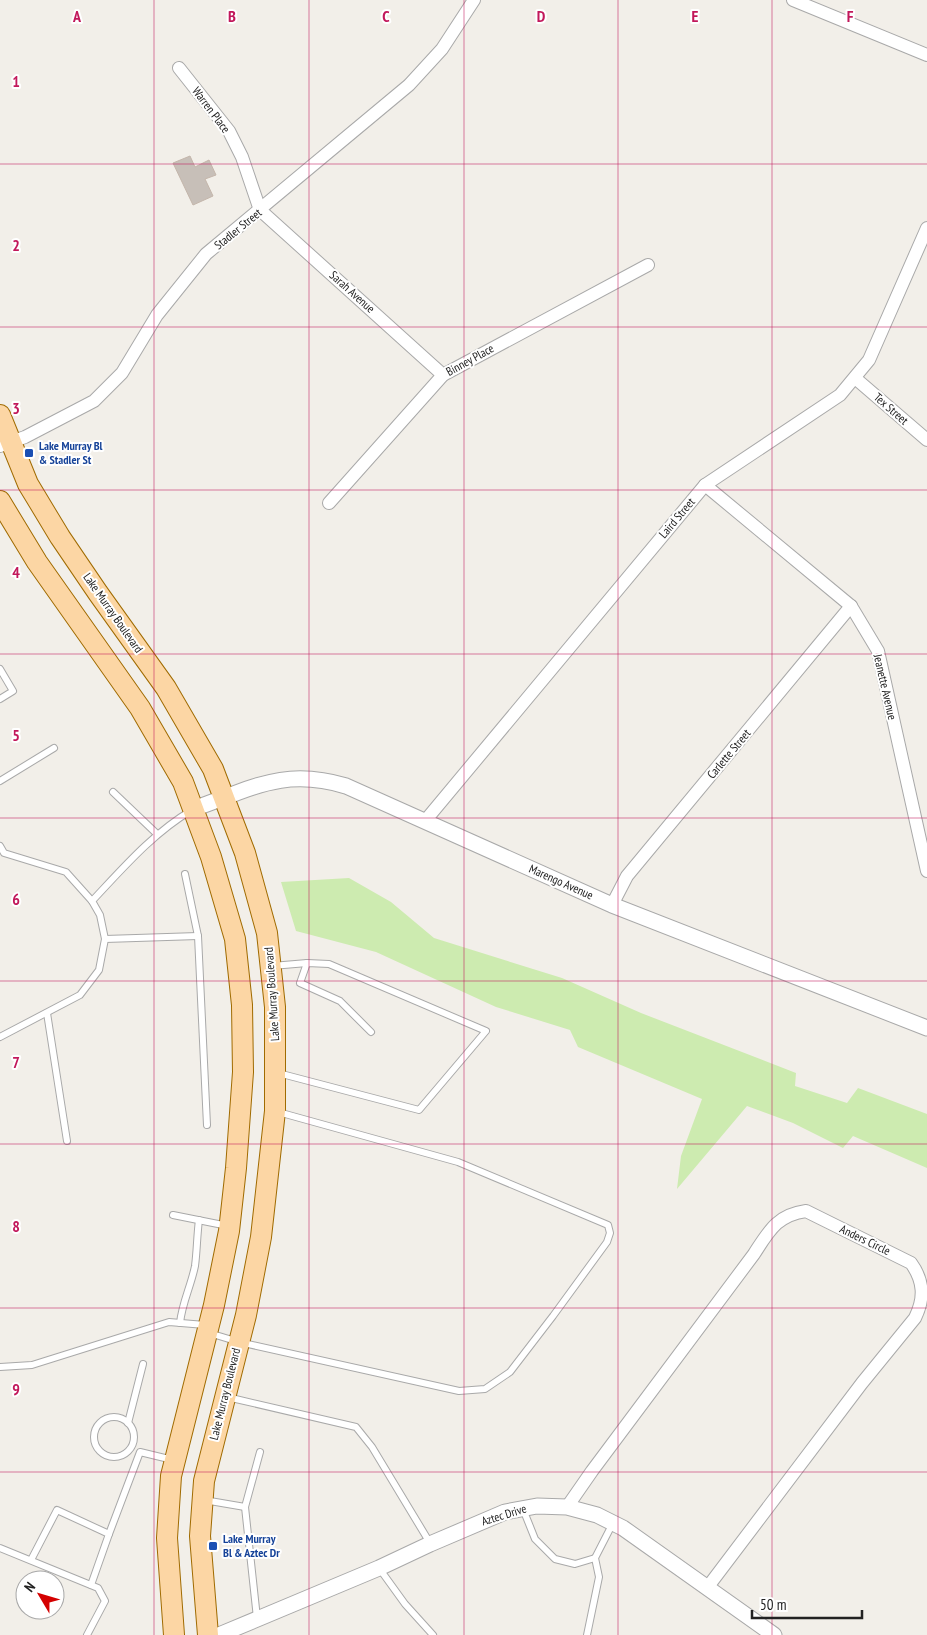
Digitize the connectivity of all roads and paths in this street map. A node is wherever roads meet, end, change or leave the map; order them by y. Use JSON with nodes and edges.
{"nodes":[{"id":1,"x":474,"y":0,"type":"edge"},
{"id":2,"x":793,"y":0,"type":"edge"},
{"id":3,"x":927,"y":55,"type":"edge"},
{"id":4,"x":179,"y":68,"type":"dead end"},
{"id":5,"x":260,"y":210,"type":"junction"},
{"id":6,"x":927,"y":228,"type":"edge"},
{"id":7,"x":648,"y":265,"type":"dead end"},
{"id":8,"x":443,"y":375,"type":"junction"},
{"id":9,"x":855,"y":378,"type":"junction"},
{"id":10,"x":0,"y":415,"type":"edge"},
{"id":11,"x":927,"y":440,"type":"edge"},
{"id":12,"x":6,"y":444,"type":"edge"},
{"id":13,"x":705,"y":485,"type":"junction"},
{"id":14,"x":0,"y":501,"type":"edge"},
{"id":15,"x":328,"y":502,"type":"dead end"},
{"id":16,"x":851,"y":606,"type":"junction"},
{"id":17,"x":0,"y":669,"type":"edge"},
{"id":18,"x":0,"y":699,"type":"edge"},
{"id":19,"x":54,"y":748,"type":"dead end"},
{"id":20,"x":0,"y":781,"type":"edge"},
{"id":21,"x":113,"y":792,"type":"dead end"},
{"id":22,"x":224,"y":798,"type":"junction"},
{"id":23,"x":193,"y":809,"type":"junction"},
{"id":24,"x":425,"y":821,"type":"junction"},
{"id":25,"x":157,"y":834,"type":"junction"},
{"id":26,"x":0,"y":846,"type":"edge"},
{"id":27,"x":927,"y":871,"type":"edge"},
{"id":28,"x":185,"y":874,"type":"dead end"},
{"id":29,"x":92,"y":901,"type":"junction"},
{"id":30,"x":612,"y":905,"type":"junction"},
{"id":31,"x":198,"y":936,"type":"junction"},
{"id":32,"x":106,"y":939,"type":"junction"},
{"id":33,"x":306,"y":963,"type":"junction"},
{"id":34,"x":271,"y":966,"type":"junction"},
{"id":35,"x":238,"y":971,"type":"junction"},
{"id":36,"x":47,"y":1013,"type":"junction"},
{"id":37,"x":927,"y":1028,"type":"edge"},
{"id":38,"x":371,"y":1032,"type":"dead end"},
{"id":39,"x":0,"y":1037,"type":"edge"},
{"id":40,"x":276,"y":1072,"type":"junction"},
{"id":41,"x":275,"y":1111,"type":"junction"},
{"id":42,"x":207,"y":1126,"type":"dead end"},
{"id":43,"x":66,"y":1141,"type":"dead end"},
{"id":44,"x":172,"y":1215,"type":"dead end"},
{"id":45,"x":199,"y":1220,"type":"junction"},
{"id":46,"x":229,"y":1226,"type":"junction"},
{"id":47,"x":180,"y":1323,"type":"junction"},
{"id":48,"x":208,"y":1329,"type":"junction"},
{"id":49,"x":239,"y":1342,"type":"junction"},
{"id":50,"x":143,"y":1364,"type":"dead end"},
{"id":51,"x":0,"y":1367,"type":"edge"},
{"id":52,"x":225,"y":1396,"type":"junction"},
{"id":53,"x":128,"y":1423,"type":"junction"},
{"id":54,"x":130,"y":1447,"type":"junction"},
{"id":55,"x":140,"y":1452,"type":"junction"},
{"id":56,"x":260,"y":1452,"type":"dead end"},
{"id":57,"x":175,"y":1460,"type":"junction"},
{"id":58,"x":203,"y":1500,"type":"junction"},
{"id":59,"x":245,"y":1507,"type":"junction"},
{"id":60,"x":567,"y":1507,"type":"junction"},
{"id":61,"x":522,"y":1508,"type":"junction"},
{"id":62,"x":613,"y":1523,"type":"junction"},
{"id":63,"x":109,"y":1534,"type":"junction"},
{"id":64,"x":430,"y":1544,"type":"junction"},
{"id":65,"x":0,"y":1548,"type":"edge"},
{"id":66,"x":595,"y":1558,"type":"junction"},
{"id":67,"x":31,"y":1560,"type":"junction"},
{"id":68,"x":379,"y":1568,"type":"junction"},
{"id":69,"x":91,"y":1585,"type":"junction"},
{"id":70,"x":707,"y":1588,"type":"junction"},
{"id":71,"x":257,"y":1618,"type":"junction"},
{"id":72,"x":767,"y":1633,"type":"edge"},
{"id":73,"x":87,"y":1635,"type":"edge"},
{"id":74,"x":174,"y":1635,"type":"edge"},
{"id":75,"x":208,"y":1635,"type":"edge"},
{"id":76,"x":219,"y":1635,"type":"edge"},
{"id":77,"x":433,"y":1635,"type":"edge"},
{"id":78,"x":587,"y":1635,"type":"edge"}],
"edges":[{"from":1,"to":5,"type":"street","name":"Stadler Street"},
{"from":2,"to":3,"type":"street"},
{"from":4,"to":5,"type":"street","name":"Warren Place"},
{"from":5,"to":8,"type":"street","name":"Sarah Avenue"},
{"from":5,"to":12,"type":"street","name":"Stadler Street"},
{"from":6,"to":9,"type":"street","name":"Laird Street"},
{"from":7,"to":8,"type":"street","name":"Binney Place"},
{"from":8,"to":15,"type":"street","name":"Binney Place"},
{"from":9,"to":11,"type":"street","name":"Tex Street"},
{"from":9,"to":13,"type":"street","name":"Laird Street"},
{"from":10,"to":12,"type":"main road","name":"Lake Murray Boulevard"},
{"from":12,"to":22,"type":"main road","name":"Lake Murray Boulevard"},
{"from":13,"to":16,"type":"street","name":"Jeanette Avenue"},
{"from":13,"to":24,"type":"street","name":"Laird Street"},
{"from":14,"to":23,"type":"main road"},
{"from":16,"to":27,"type":"street","name":"Jeanette Avenue"},
{"from":16,"to":30,"type":"street","name":"Carlette Street"},
{"from":17,"to":18,"type":"lane"},
{"from":19,"to":20,"type":"lane"},
{"from":21,"to":25,"type":"lane"},
{"from":22,"to":23,"type":"street","name":"Marengo Avenue"},
{"from":22,"to":24,"type":"street","name":"Marengo Avenue"},
{"from":22,"to":34,"type":"main road","name":"Lake Murray Boulevard"},
{"from":23,"to":25,"type":"lane"},
{"from":23,"to":35,"type":"main road"},
{"from":24,"to":30,"type":"street","name":"Marengo Avenue"},
{"from":25,"to":29,"type":"lane"},
{"from":26,"to":29,"type":"lane"},
{"from":28,"to":31,"type":"lane"},
{"from":29,"to":32,"type":"lane"},
{"from":30,"to":37,"type":"street","name":"Marengo Avenue"},
{"from":31,"to":32,"type":"lane"},
{"from":31,"to":42,"type":"lane"},
{"from":32,"to":36,"type":"lane"},
{"from":33,"to":34,"type":"lane"},
{"from":33,"to":38,"type":"lane"},
{"from":33,"to":40,"type":"lane"},
{"from":34,"to":35,"type":"main road"},
{"from":34,"to":40,"type":"main road","name":"Lake Murray Boulevard"},
{"from":35,"to":46,"type":"main road"},
{"from":36,"to":39,"type":"lane"},
{"from":36,"to":43,"type":"lane"},
{"from":40,"to":41,"type":"main road","name":"Lake Murray Boulevard"},
{"from":41,"to":49,"type":"main road","name":"Lake Murray Boulevard"},
{"from":41,"to":49,"type":"lane"},
{"from":44,"to":45,"type":"lane"},
{"from":45,"to":46,"type":"lane"},
{"from":45,"to":47,"type":"lane"},
{"from":46,"to":48,"type":"main road"},
{"from":47,"to":48,"type":"lane"},
{"from":47,"to":51,"type":"lane"},
{"from":48,"to":49,"type":"lane"},
{"from":48,"to":57,"type":"main road"},
{"from":49,"to":52,"type":"main road","name":"Lake Murray Boulevard"},
{"from":50,"to":53,"type":"lane"},
{"from":52,"to":58,"type":"main road","name":"Lake Murray Boulevard"},
{"from":52,"to":64,"type":"lane"},
{"from":53,"to":54,"type":"lane"},
{"from":53,"to":54,"type":"lane"},
{"from":54,"to":55,"type":"lane"},
{"from":55,"to":57,"type":"lane"},
{"from":55,"to":63,"type":"lane"},
{"from":56,"to":59,"type":"lane"},
{"from":57,"to":74,"type":"main road"},
{"from":58,"to":59,"type":"lane"},
{"from":58,"to":75,"type":"main road","name":"Lake Murray Boulevard"},
{"from":59,"to":71,"type":"lane"},
{"from":60,"to":61,"type":"street","name":"Aztec Drive"},
{"from":60,"to":62,"type":"street","name":"Aztec Drive"},
{"from":60,"to":70,"type":"street","name":"Anders Circle"},
{"from":61,"to":64,"type":"street","name":"Aztec Drive"},
{"from":61,"to":66,"type":"lane"},
{"from":62,"to":66,"type":"lane"},
{"from":62,"to":70,"type":"street","name":"Aztec Drive"},
{"from":63,"to":67,"type":"lane"},
{"from":63,"to":69,"type":"lane"},
{"from":64,"to":68,"type":"street","name":"Aztec Drive"},
{"from":65,"to":67,"type":"lane"},
{"from":66,"to":78,"type":"lane"},
{"from":67,"to":69,"type":"lane"},
{"from":68,"to":71,"type":"street","name":"Aztec Drive"},
{"from":68,"to":77,"type":"lane"},
{"from":69,"to":73,"type":"lane"},
{"from":70,"to":72,"type":"street","name":"Aztec Drive"},
{"from":71,"to":76,"type":"street","name":"Aztec Drive"}]}
